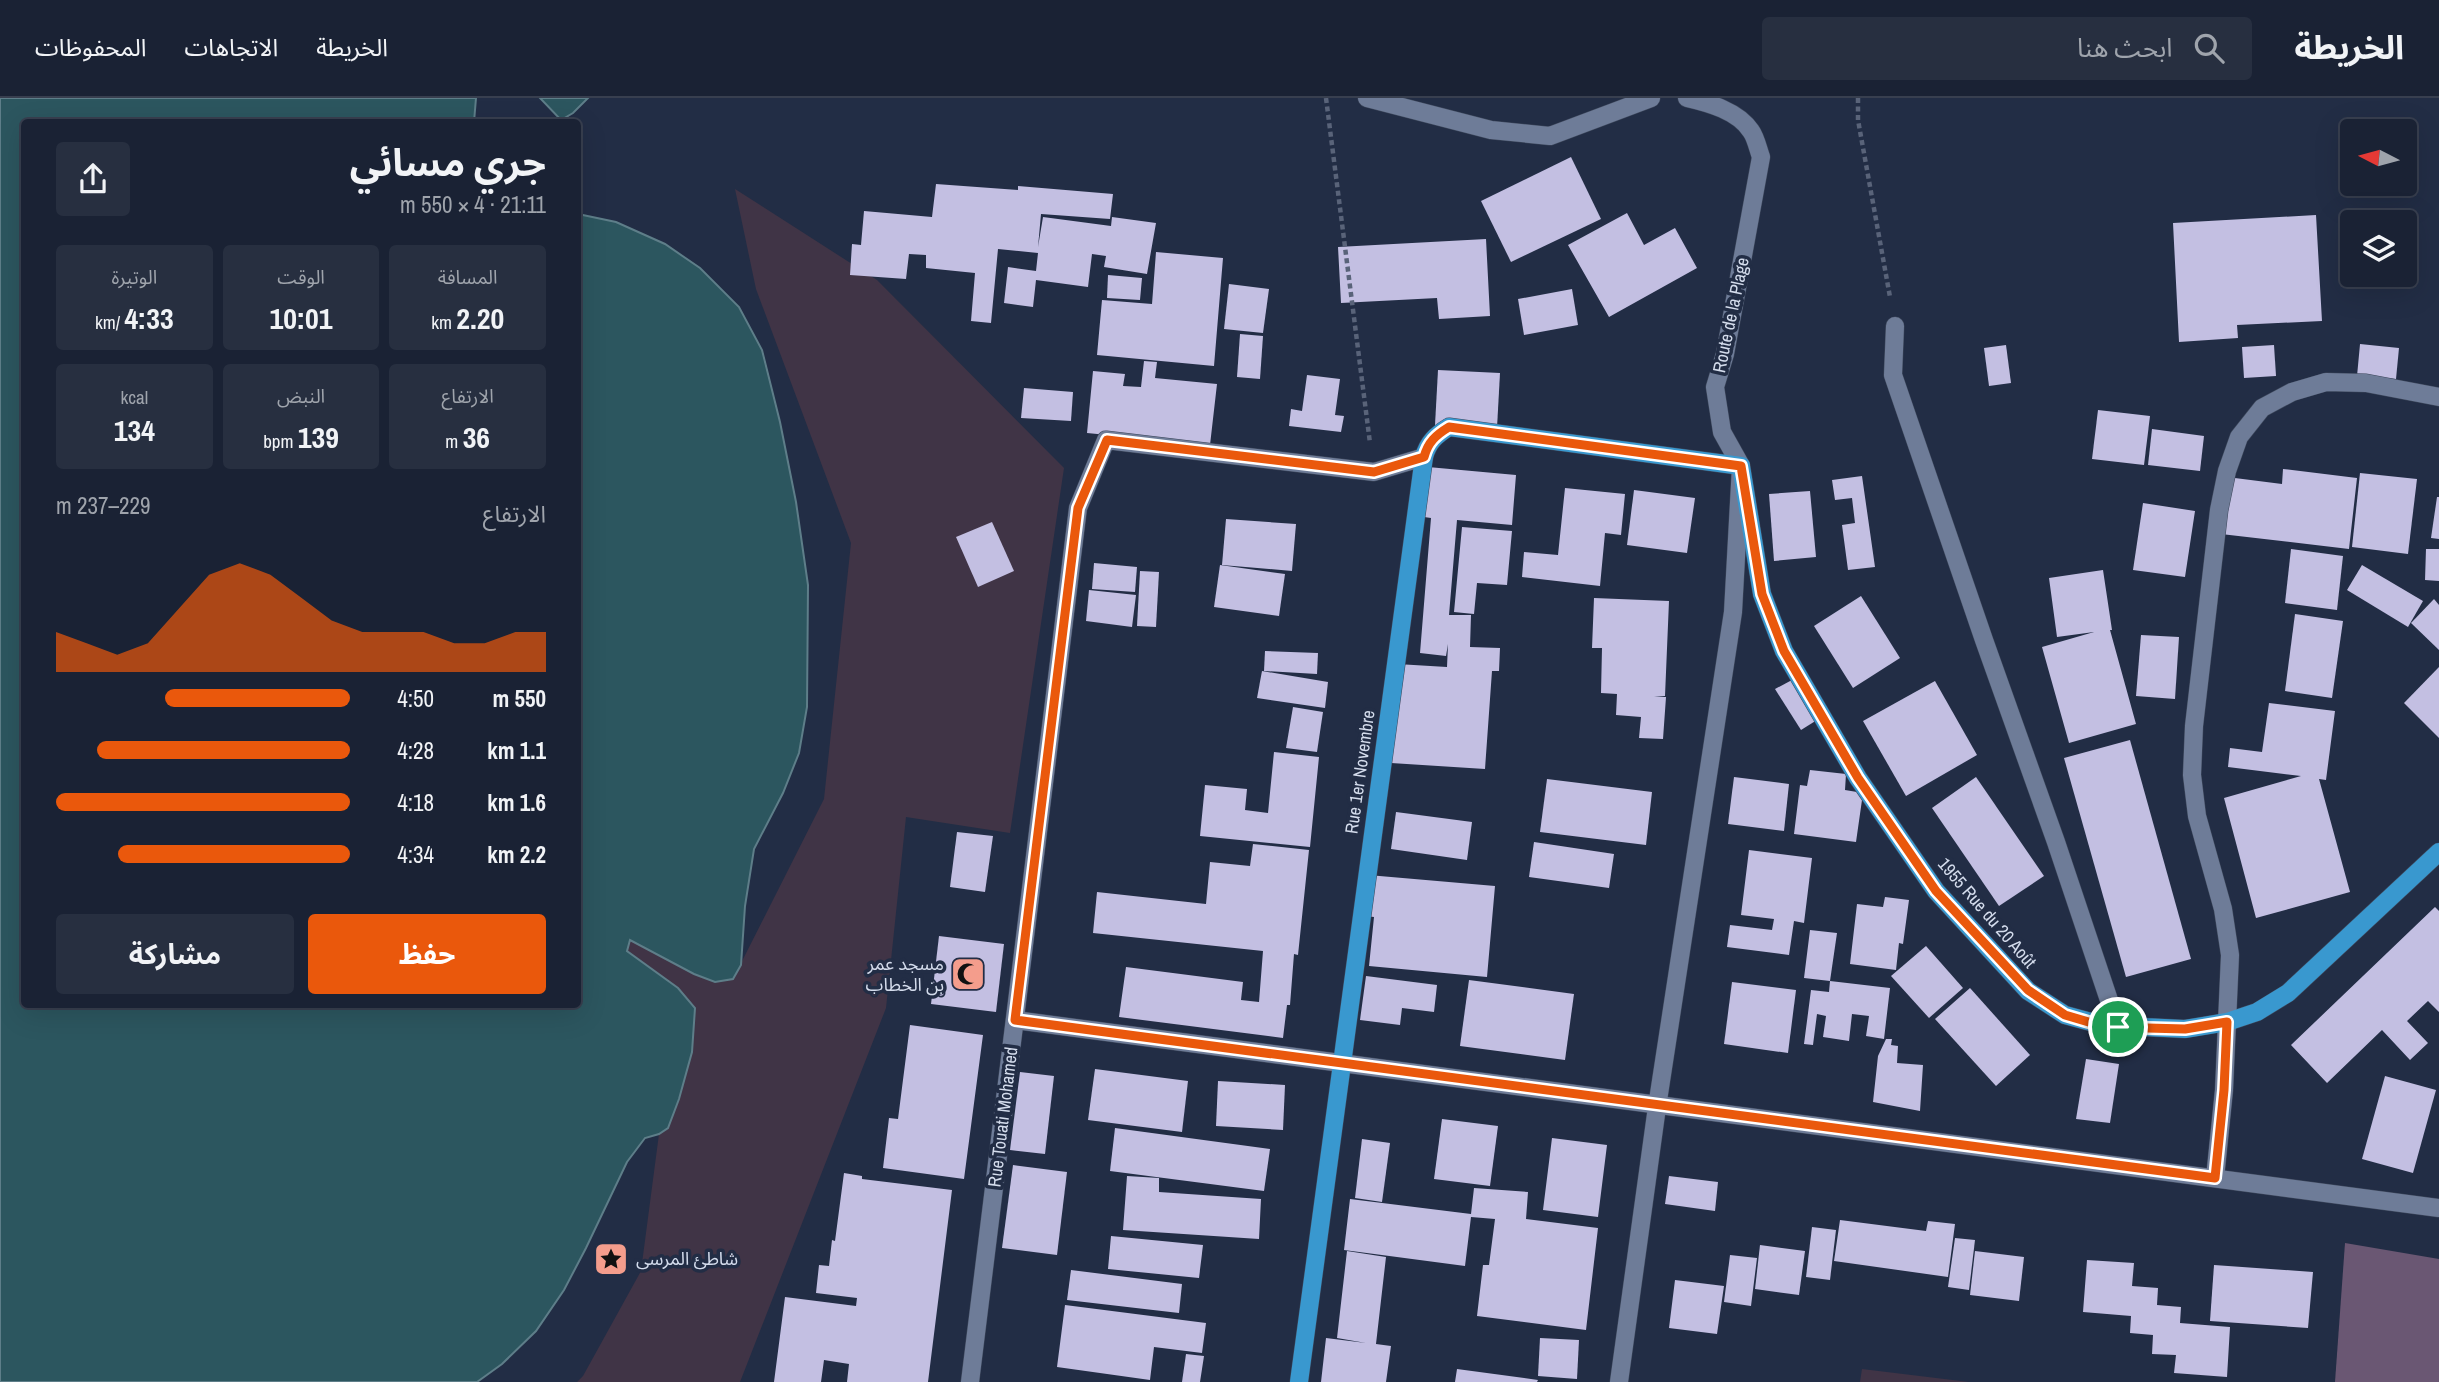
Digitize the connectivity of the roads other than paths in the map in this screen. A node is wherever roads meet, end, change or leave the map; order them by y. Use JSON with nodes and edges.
{"nodes":[{"id":1,"x":1367,"y":98,"type":"edge"},
{"id":2,"x":1651,"y":98,"type":"edge"},
{"id":3,"x":1687,"y":98,"type":"edge"},
{"id":4,"x":1895,"y":326,"type":"road end"},
{"id":5,"x":2439,"y":397,"type":"edge"},
{"id":6,"x":1424,"y":457,"type":"junction"},
{"id":7,"x":1741,"y":466,"type":"junction"},
{"id":8,"x":2439,"y":852,"type":"edge"},
{"id":9,"x":1015,"y":1020,"type":"junction"},
{"id":10,"x":2227,"y":1022,"type":"junction"},
{"id":11,"x":2118,"y":1027,"type":"junction"},
{"id":12,"x":1341,"y":1063,"type":"junction"},
{"id":13,"x":1657,"y":1107,"type":"junction"},
{"id":14,"x":2215,"y":1178,"type":"junction"},
{"id":15,"x":2439,"y":1208,"type":"edge"},
{"id":16,"x":970,"y":1382,"type":"edge"},
{"id":17,"x":1299,"y":1382,"type":"edge"},
{"id":18,"x":1619,"y":1382,"type":"edge"}],
"edges":[{"from":1,"to":2,"type":"street"},
{"from":3,"to":7,"type":"street","name":"Route de la Plage"},
{"from":4,"to":11,"type":"street"},
{"from":5,"to":10,"type":"street"},
{"from":6,"to":7,"type":"main road","name":"Rue 1er Novembre"},
{"from":6,"to":9,"type":"street","name":"Rue Touati Mohamed"},
{"from":6,"to":12,"type":"main road","name":"Rue 1er Novembre"},
{"from":7,"to":11,"type":"main road","name":"1955 Rue du 20 Août"},
{"from":7,"to":13,"type":"street"},
{"from":8,"to":10,"type":"main road","name":"1955 Rue du 20 Août"},
{"from":9,"to":12,"type":"street"},
{"from":9,"to":16,"type":"street","name":"Rue Touati Mohamed"},
{"from":10,"to":11,"type":"main road","name":"1955 Rue du 20 Août"},
{"from":10,"to":14,"type":"street"},
{"from":12,"to":13,"type":"street"},
{"from":12,"to":17,"type":"main road","name":"Rue 1er Novembre"},
{"from":13,"to":14,"type":"street"},
{"from":13,"to":18,"type":"street"},
{"from":14,"to":15,"type":"street"}]}
